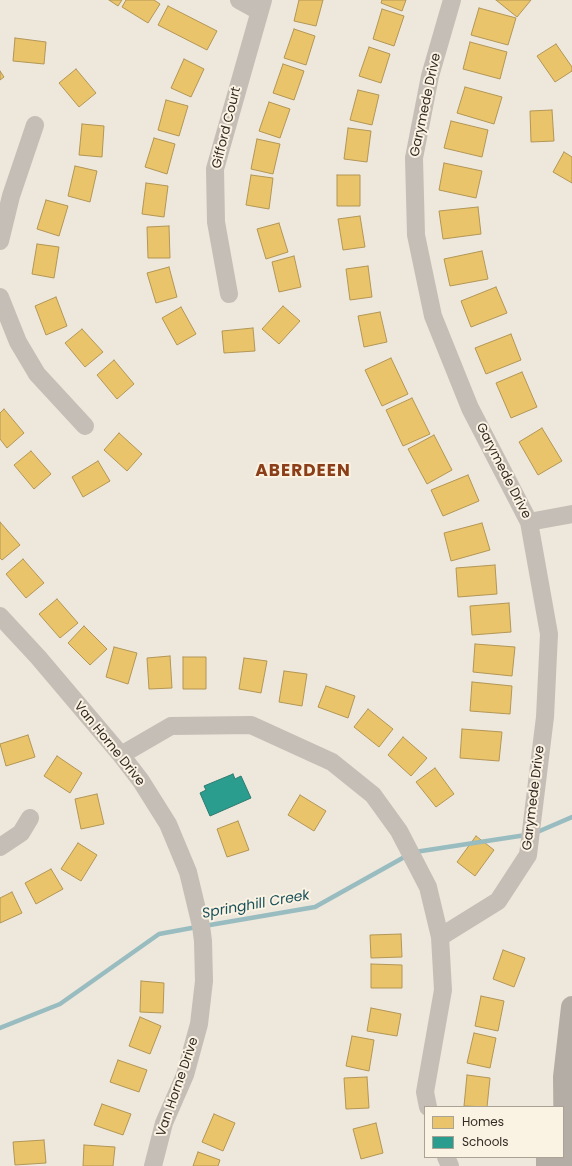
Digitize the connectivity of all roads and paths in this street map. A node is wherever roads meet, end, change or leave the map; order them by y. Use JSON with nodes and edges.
{"nodes":[{"id":1,"x":239,"y":0,"type":"edge"},
{"id":2,"x":452,"y":0,"type":"edge"},
{"id":3,"x":261,"y":6,"type":"edge"},
{"id":4,"x":35,"y":125,"type":"dead end"},
{"id":5,"x":0,"y":241,"type":"edge"},
{"id":6,"x":229,"y":294,"type":"dead end"},
{"id":7,"x":0,"y":297,"type":"edge"},
{"id":8,"x":85,"y":426,"type":"dead end"},
{"id":9,"x":572,"y":514,"type":"edge"},
{"id":10,"x":529,"y":522,"type":"junction"},
{"id":11,"x":2,"y":624,"type":"edge"},
{"id":12,"x":121,"y":755,"type":"junction"},
{"id":13,"x":30,"y":818,"type":"dead end"},
{"id":14,"x":0,"y":847,"type":"edge"},
{"id":15,"x":440,"y":937,"type":"junction"},
{"id":16,"x":572,"y":992,"type":"edge"},
{"id":17,"x":572,"y":1007,"type":"edge"},
{"id":18,"x":428,"y":1106,"type":"edge"},
{"id":19,"x":548,"y":1106,"type":"edge"},
{"id":20,"x":153,"y":1166,"type":"edge"},
{"id":21,"x":565,"y":1166,"type":"edge"}],
"edges":[{"from":1,"to":3,"type":"street","name":"Gifford Court"},
{"from":2,"to":10,"type":"street","name":"Garymede Drive"},
{"from":3,"to":6,"type":"street","name":"Gifford Court"},
{"from":4,"to":5,"type":"street"},
{"from":7,"to":8,"type":"street"},
{"from":9,"to":10,"type":"street"},
{"from":10,"to":15,"type":"street","name":"Garymede Drive"},
{"from":11,"to":12,"type":"street","name":"Van Horne Drive"},
{"from":12,"to":15,"type":"street"},
{"from":12,"to":20,"type":"street","name":"Van Horne Drive"},
{"from":13,"to":14,"type":"street"},
{"from":15,"to":18,"type":"street"},
{"from":16,"to":19,"type":"main road"},
{"from":17,"to":21,"type":"main road"}]}
